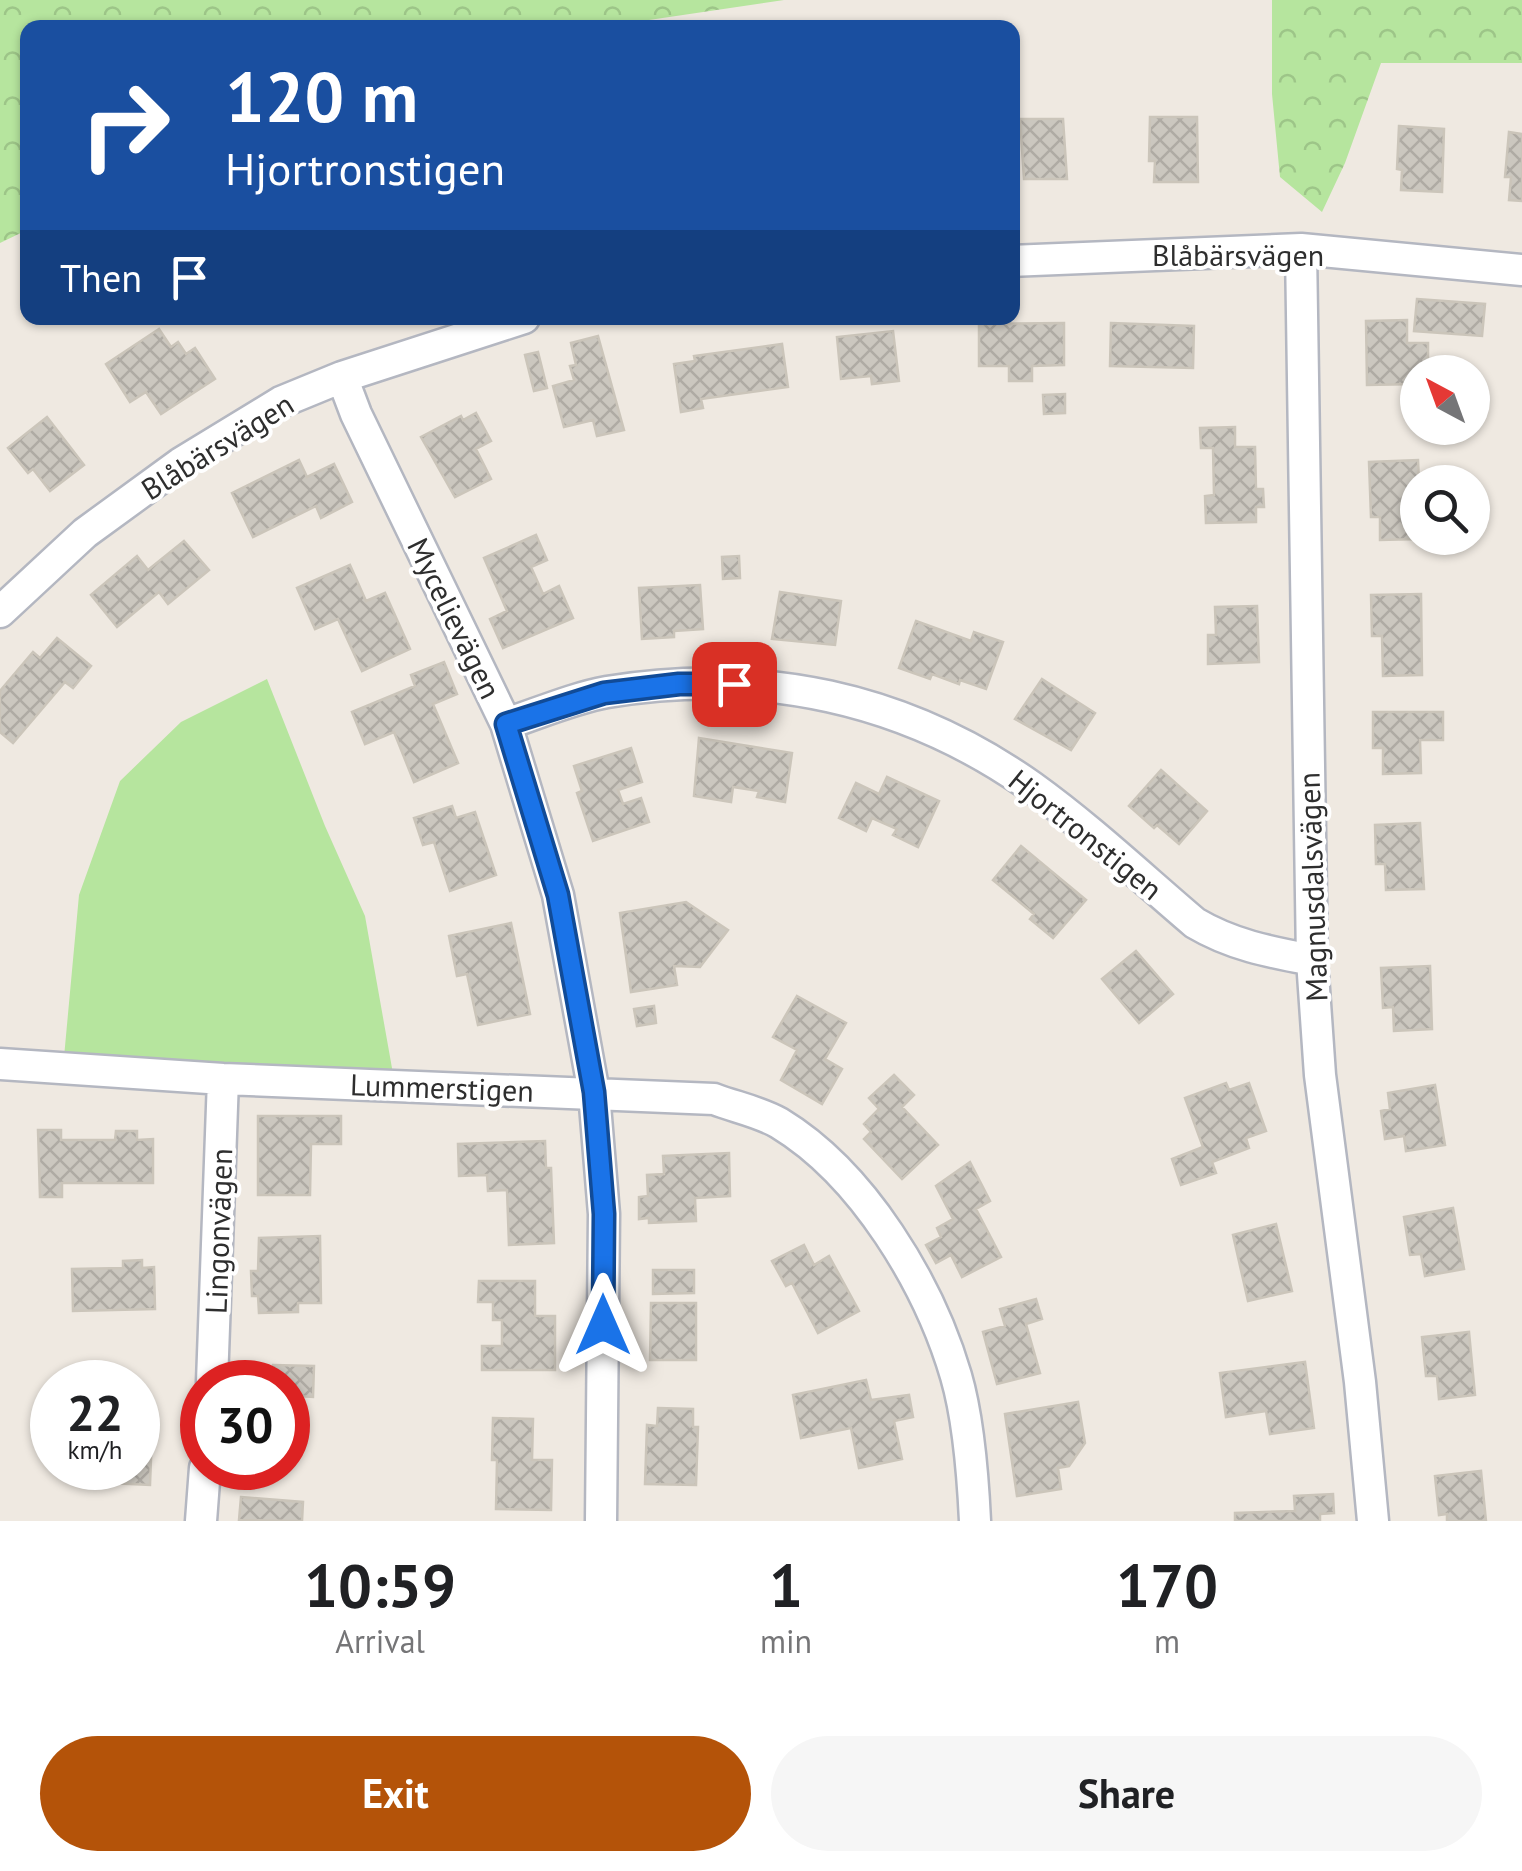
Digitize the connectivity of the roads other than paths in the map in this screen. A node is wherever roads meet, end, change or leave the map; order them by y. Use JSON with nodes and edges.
{"nodes":[{"id":1,"x":1301,"y":249,"type":"junction"},
{"id":2,"x":1020,"y":261,"type":"edge"},
{"id":3,"x":1522,"y":270,"type":"edge"},
{"id":4,"x":502,"y":325,"type":"edge"},
{"id":5,"x":342,"y":377,"type":"junction"},
{"id":6,"x":0,"y":612,"type":"edge"},
{"id":7,"x":506,"y":724,"type":"junction"},
{"id":8,"x":1312,"y":960,"type":"junction"},
{"id":9,"x":0,"y":1064,"type":"edge"},
{"id":10,"x":223,"y":1079,"type":"junction"},
{"id":11,"x":594,"y":1092,"type":"junction"},
{"id":12,"x":213,"y":1360,"type":"edge"},
{"id":13,"x":203,"y":1490,"type":"edge"},
{"id":14,"x":201,"y":1521,"type":"edge"},
{"id":15,"x":601,"y":1521,"type":"edge"},
{"id":16,"x":975,"y":1521,"type":"edge"},
{"id":17,"x":1373,"y":1521,"type":"edge"}],
"edges":[{"from":1,"to":2,"type":"street","name":"Blåbärsvägen"},
{"from":1,"to":3,"type":"street","name":"Blåbärsvägen"},
{"from":1,"to":8,"type":"street","name":"Magnusdalsvägen"},
{"from":4,"to":5,"type":"street","name":"Blåbärsvägen"},
{"from":5,"to":6,"type":"street","name":"Blåbärsvägen"},
{"from":5,"to":7,"type":"street","name":"Mycelievägen"},
{"from":7,"to":8,"type":"street","name":"Hjortronstigen"},
{"from":7,"to":11,"type":"street","name":"Mycelievägen"},
{"from":8,"to":17,"type":"street","name":"Magnusdalsvägen"},
{"from":9,"to":10,"type":"street","name":"Lummerstigen"},
{"from":10,"to":11,"type":"street","name":"Lummerstigen"},
{"from":10,"to":12,"type":"street","name":"Lingonvägen"},
{"from":11,"to":15,"type":"street","name":"Mycelievägen"},
{"from":11,"to":16,"type":"street","name":"Lummerstigen"},
{"from":13,"to":14,"type":"street"}]}
